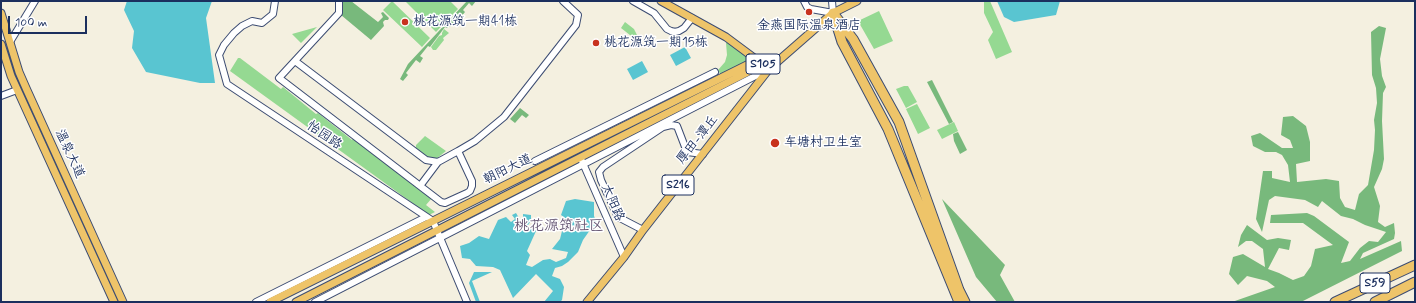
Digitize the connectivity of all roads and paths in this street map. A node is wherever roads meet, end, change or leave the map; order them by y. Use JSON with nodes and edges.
{"nodes":[{"id":1,"x":35,"y":1,"type":"edge"},
{"id":2,"x":275,"y":1,"type":"edge"},
{"id":3,"x":339,"y":1,"type":"edge"},
{"id":4,"x":563,"y":1,"type":"edge"},
{"id":5,"x":633,"y":1,"type":"edge"},
{"id":6,"x":661,"y":1,"type":"edge"},
{"id":7,"x":804,"y":1,"type":"edge"},
{"id":8,"x":807,"y":1,"type":"edge"},
{"id":9,"x":832,"y":1,"type":"edge"},
{"id":10,"x":857,"y":1,"type":"edge"},
{"id":11,"x":1,"y":13,"type":"edge"},
{"id":12,"x":833,"y":13,"type":"junction"},
{"id":13,"x":692,"y":18,"type":"junction"},
{"id":14,"x":10,"y":42,"type":"junction"},
{"id":15,"x":1,"y":44,"type":"edge"},
{"id":16,"x":757,"y":60,"type":"junction"},
{"id":17,"x":295,"y":61,"type":"junction"},
{"id":18,"x":767,"y":66,"type":"junction"},
{"id":19,"x":715,"y":72,"type":"dead end"},
{"id":20,"x":17,"y":90,"type":"junction"},
{"id":21,"x":1,"y":96,"type":"edge"},
{"id":22,"x":626,"y":134,"type":"junction"},
{"id":23,"x":632,"y":139,"type":"junction"},
{"id":24,"x":639,"y":143,"type":"junction"},
{"id":25,"x":458,"y":152,"type":"junction"},
{"id":26,"x":703,"y":154,"type":"junction"},
{"id":27,"x":535,"y":161,"type":"dead end"},
{"id":28,"x":582,"y":161,"type":"junction"},
{"id":29,"x":438,"y":162,"type":"junction"},
{"id":30,"x":420,"y":186,"type":"junction"},
{"id":31,"x":426,"y":217,"type":"junction"},
{"id":32,"x":433,"y":221,"type":"junction"},
{"id":33,"x":643,"y":230,"type":"junction"},
{"id":34,"x":438,"y":234,"type":"junction"},
{"id":35,"x":624,"y":257,"type":"junction"},
{"id":36,"x":1415,"y":264,"type":"edge"},
{"id":37,"x":1415,"y":282,"type":"edge"},
{"id":38,"x":1415,"y":287,"type":"edge"},
{"id":39,"x":959,"y":290,"type":"junction"},
{"id":40,"x":1349,"y":295,"type":"junction"},
{"id":41,"x":298,"y":301,"type":"edge"},
{"id":42,"x":114,"y":302,"type":"edge"},
{"id":43,"x":123,"y":302,"type":"edge"},
{"id":44,"x":256,"y":302,"type":"edge"},
{"id":45,"x":270,"y":302,"type":"edge"},
{"id":46,"x":315,"y":302,"type":"edge"},
{"id":47,"x":467,"y":302,"type":"edge"},
{"id":48,"x":587,"y":302,"type":"edge"},
{"id":49,"x":959,"y":302,"type":"edge"},
{"id":50,"x":965,"y":302,"type":"edge"},
{"id":51,"x":969,"y":302,"type":"edge"},
{"id":52,"x":1331,"y":302,"type":"edge"},
{"id":53,"x":1335,"y":302,"type":"edge"},
{"id":54,"x":1375,"y":302,"type":"edge"},
{"id":55,"x":1387,"y":302,"type":"edge"}],
"edges":[{"from":1,"to":14,"type":"street"},
{"from":2,"to":31,"type":"street","name":"怡园路"},
{"from":3,"to":17,"type":"street"},
{"from":4,"to":25,"type":"street"},
{"from":5,"to":13,"type":"street"},
{"from":6,"to":13,"type":"main road","number":"S105"},
{"from":7,"to":12,"type":"street"},
{"from":8,"to":12,"type":"street"},
{"from":9,"to":12,"type":"street"},
{"from":10,"to":12,"type":"main road","number":"S105"},
{"from":11,"to":14,"type":"main road","name":"温泉大道"},
{"from":12,"to":18,"type":"main road","number":"S105"},
{"from":12,"to":39,"type":"highway"},
{"from":12,"to":49,"type":"highway"},
{"from":13,"to":16,"type":"main road","number":"S105"},
{"from":14,"to":43,"type":"main road","name":"温泉大道"},
{"from":15,"to":20,"type":"main road","name":"温泉大道"},
{"from":16,"to":18,"type":"main road","number":"S105"},
{"from":16,"to":32,"type":"main road","name":"朝阳大道"},
{"from":17,"to":29,"type":"street"},
{"from":17,"to":30,"type":"street"},
{"from":18,"to":22,"type":"main road","name":"朝阳大道"},
{"from":18,"to":23,"type":"street"},
{"from":18,"to":26,"type":"main road","name":"厚田-潭丘","number":"S216"},
{"from":19,"to":27,"type":"street"},
{"from":20,"to":21,"type":"street"},
{"from":20,"to":42,"type":"main road","name":"温泉大道"},
{"from":22,"to":23,"type":"street"},
{"from":22,"to":28,"type":"main road","name":"朝阳大道"},
{"from":23,"to":24,"type":"street"},
{"from":23,"to":28,"type":"street"},
{"from":24,"to":26,"type":"street"},
{"from":24,"to":33,"type":"street"},
{"from":25,"to":29,"type":"street"},
{"from":25,"to":30,"type":"street"},
{"from":26,"to":33,"type":"main road","name":"厚田-潭丘","number":"S216"},
{"from":28,"to":34,"type":"main road","name":"朝阳大道"},
{"from":28,"to":35,"type":"street","name":"太阳路"},
{"from":29,"to":30,"type":"street"},
{"from":31,"to":32,"type":"street","name":"怡园路"},
{"from":31,"to":44,"type":"street"},
{"from":32,"to":34,"type":"street"},
{"from":32,"to":45,"type":"main road","name":"朝阳大道"},
{"from":33,"to":35,"type":"main road","name":"厚田-潭丘","number":"S216"},
{"from":34,"to":41,"type":"main road","name":"朝阳大道"},
{"from":34,"to":46,"type":"street"},
{"from":34,"to":47,"type":"street"},
{"from":35,"to":48,"type":"main road","name":"厚田-潭丘","number":"S216"},
{"from":36,"to":40,"type":"highway","number":"S59"},
{"from":37,"to":54,"type":"highway","number":"S59"},
{"from":38,"to":55,"type":"highway"},
{"from":39,"to":50,"type":"highway"},
{"from":39,"to":51,"type":"highway"},
{"from":40,"to":52,"type":"highway"},
{"from":40,"to":53,"type":"highway","number":"S59"}]}
